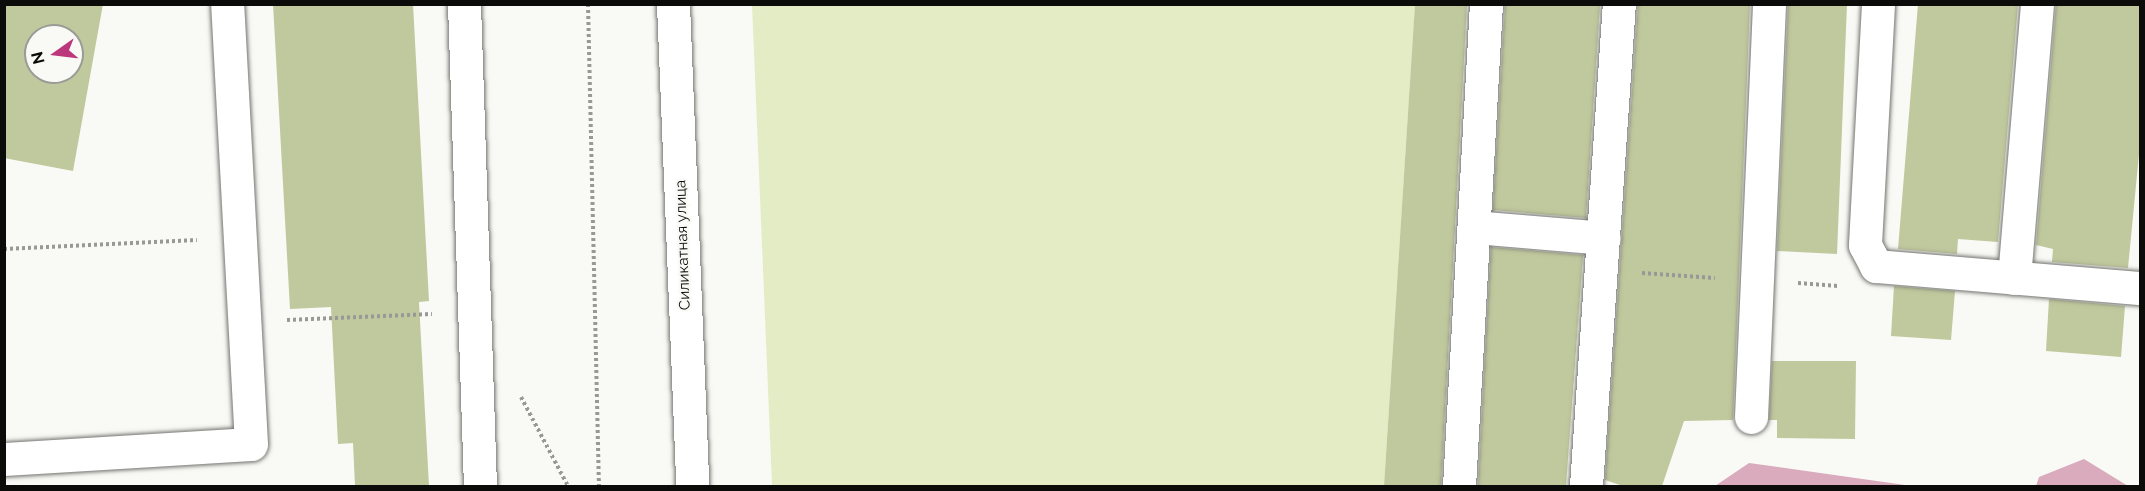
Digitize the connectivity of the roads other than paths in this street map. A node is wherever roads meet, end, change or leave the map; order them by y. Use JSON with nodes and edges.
{"nodes":[{"id":1,"x":227,"y":4,"type":"edge"},
{"id":2,"x":464,"y":4,"type":"edge"},
{"id":3,"x":673,"y":4,"type":"edge"},
{"id":4,"x":1486,"y":4,"type":"edge"},
{"id":5,"x":1619,"y":4,"type":"edge"},
{"id":6,"x":1769,"y":4,"type":"edge"},
{"id":7,"x":1878,"y":4,"type":"edge"},
{"id":8,"x":2037,"y":4,"type":"edge"},
{"id":9,"x":1474,"y":227,"type":"junction"},
{"id":10,"x":1604,"y":237,"type":"junction"},
{"id":11,"x":2014,"y":278,"type":"junction"},
{"id":12,"x":2140,"y":288,"type":"edge"},
{"id":13,"x":1751,"y":417,"type":"dead end"},
{"id":14,"x":4,"y":459,"type":"edge"},
{"id":15,"x":480,"y":486,"type":"edge"},
{"id":16,"x":692,"y":486,"type":"edge"},
{"id":17,"x":1459,"y":486,"type":"edge"},
{"id":18,"x":1586,"y":486,"type":"edge"}],
"edges":[{"from":1,"to":14,"type":"street"},
{"from":2,"to":15,"type":"street"},
{"from":3,"to":16,"type":"street","name":"Силикатная улица"},
{"from":4,"to":9,"type":"street"},
{"from":5,"to":10,"type":"street"},
{"from":6,"to":13,"type":"street"},
{"from":7,"to":11,"type":"street"},
{"from":8,"to":11,"type":"street"},
{"from":9,"to":10,"type":"street"},
{"from":9,"to":17,"type":"street"},
{"from":10,"to":18,"type":"street"},
{"from":11,"to":12,"type":"street"}]}
